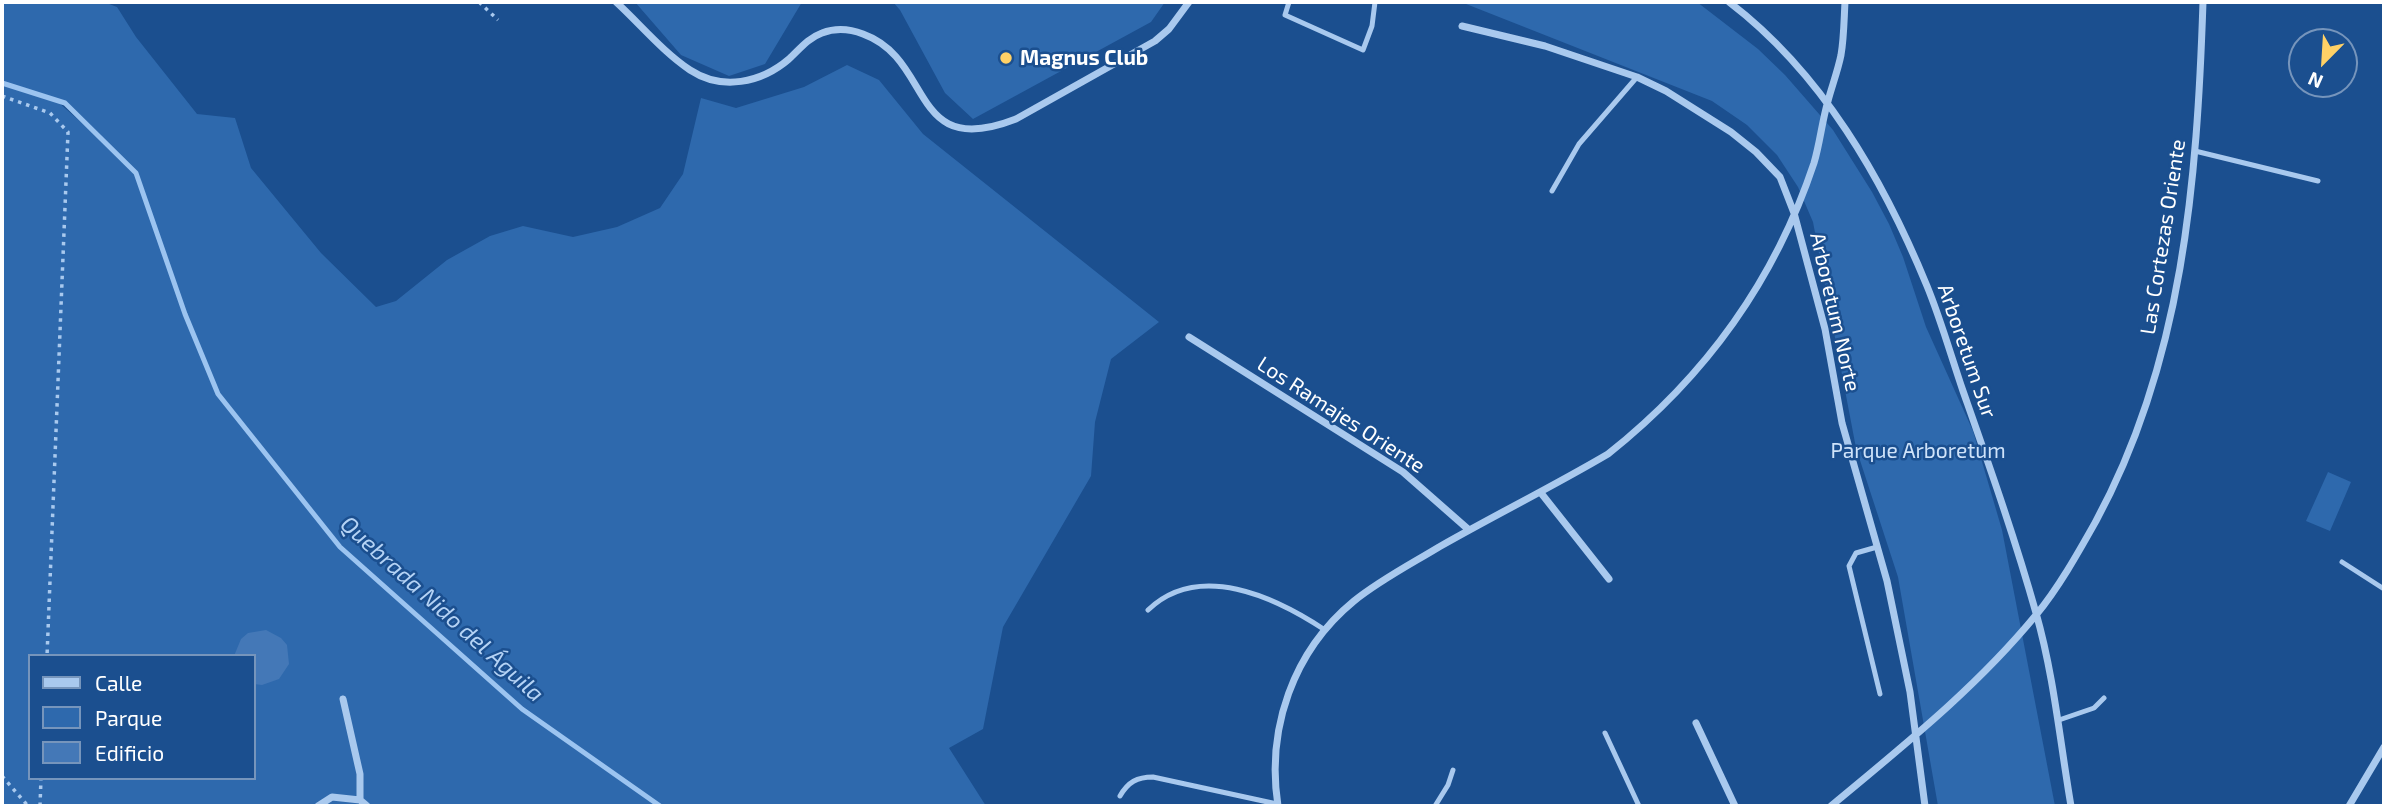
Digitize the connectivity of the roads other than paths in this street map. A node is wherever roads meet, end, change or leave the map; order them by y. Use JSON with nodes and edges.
{"nodes":[{"id":1,"x":616,"y":2,"type":"edge"},
{"id":2,"x":1189,"y":2,"type":"edge"},
{"id":3,"x":1289,"y":2,"type":"edge"},
{"id":4,"x":1375,"y":2,"type":"edge"},
{"id":5,"x":1729,"y":2,"type":"edge"},
{"id":6,"x":1845,"y":2,"type":"edge"},
{"id":7,"x":2203,"y":2,"type":"edge"},
{"id":8,"x":1462,"y":26,"type":"dead end"},
{"id":9,"x":1636,"y":78,"type":"junction"},
{"id":10,"x":1828,"y":101,"type":"junction"},
{"id":11,"x":2195,"y":151,"type":"junction"},
{"id":12,"x":2318,"y":181,"type":"dead end"},
{"id":13,"x":1552,"y":191,"type":"dead end"},
{"id":14,"x":1794,"y":213,"type":"junction"},
{"id":15,"x":1188,"y":337,"type":"dead end"},
{"id":16,"x":1541,"y":493,"type":"junction"},
{"id":17,"x":1469,"y":530,"type":"junction"},
{"id":18,"x":1877,"y":547,"type":"junction"},
{"id":19,"x":2342,"y":562,"type":"dead end"},
{"id":20,"x":1609,"y":579,"type":"dead end"},
{"id":21,"x":2384,"y":589,"type":"edge"},
{"id":22,"x":1148,"y":610,"type":"dead end"},
{"id":23,"x":2036,"y":615,"type":"junction"},
{"id":24,"x":1325,"y":630,"type":"junction"},
{"id":25,"x":1880,"y":694,"type":"dead end"},
{"id":26,"x":2104,"y":698,"type":"dead end"},
{"id":27,"x":343,"y":699,"type":"dead end"},
{"id":28,"x":2059,"y":720,"type":"junction"},
{"id":29,"x":1696,"y":723,"type":"dead end"},
{"id":30,"x":1605,"y":733,"type":"dead end"},
{"id":31,"x":1915,"y":737,"type":"junction"},
{"id":32,"x":2384,"y":747,"type":"edge"},
{"id":33,"x":1454,"y":770,"type":"dead end"},
{"id":34,"x":1120,"y":796,"type":"dead end"},
{"id":35,"x":360,"y":800,"type":"junction"},
{"id":36,"x":1278,"y":805,"type":"edge"},
{"id":37,"x":318,"y":806,"type":"edge"},
{"id":38,"x":367,"y":806,"type":"edge"},
{"id":39,"x":1435,"y":806,"type":"edge"},
{"id":40,"x":1639,"y":806,"type":"edge"},
{"id":41,"x":1735,"y":806,"type":"edge"},
{"id":42,"x":1831,"y":806,"type":"edge"},
{"id":43,"x":1925,"y":806,"type":"edge"},
{"id":44,"x":2071,"y":806,"type":"edge"},
{"id":45,"x":2349,"y":806,"type":"edge"}],
"edges":[{"from":1,"to":2,"type":"street"},
{"from":3,"to":4,"type":"lane"},
{"from":5,"to":10,"type":"street","name":"Arboretum Sur"},
{"from":6,"to":10,"type":"street"},
{"from":7,"to":11,"type":"street","name":"Las Cortezas Oriente"},
{"from":8,"to":9,"type":"street","name":"Arboretum Norte"},
{"from":9,"to":13,"type":"lane"},
{"from":9,"to":14,"type":"street","name":"Arboretum Norte"},
{"from":10,"to":14,"type":"street"},
{"from":10,"to":23,"type":"street","name":"Arboretum Sur"},
{"from":11,"to":12,"type":"lane"},
{"from":11,"to":23,"type":"street","name":"Las Cortezas Oriente"},
{"from":14,"to":16,"type":"street"},
{"from":14,"to":18,"type":"street","name":"Arboretum Norte"},
{"from":15,"to":17,"type":"street","name":"Los Ramajes Oriente"},
{"from":16,"to":17,"type":"street"},
{"from":16,"to":20,"type":"street"},
{"from":17,"to":24,"type":"street"},
{"from":18,"to":25,"type":"lane"},
{"from":18,"to":31,"type":"street","name":"Arboretum Norte"},
{"from":19,"to":21,"type":"lane"},
{"from":22,"to":24,"type":"lane"},
{"from":23,"to":28,"type":"street","name":"Arboretum Sur"},
{"from":23,"to":31,"type":"street","name":"Las Cortezas Oriente"},
{"from":24,"to":36,"type":"street"},
{"from":26,"to":28,"type":"lane"},
{"from":27,"to":35,"type":"street"},
{"from":28,"to":44,"type":"street","name":"Arboretum Sur"},
{"from":29,"to":41,"type":"street"},
{"from":30,"to":40,"type":"lane"},
{"from":31,"to":42,"type":"street","name":"Las Cortezas Oriente"},
{"from":31,"to":43,"type":"street","name":"Arboretum Norte"},
{"from":32,"to":45,"type":"street"},
{"from":33,"to":39,"type":"lane"},
{"from":34,"to":36,"type":"lane"},
{"from":35,"to":37,"type":"street"},
{"from":35,"to":38,"type":"street"}]}
